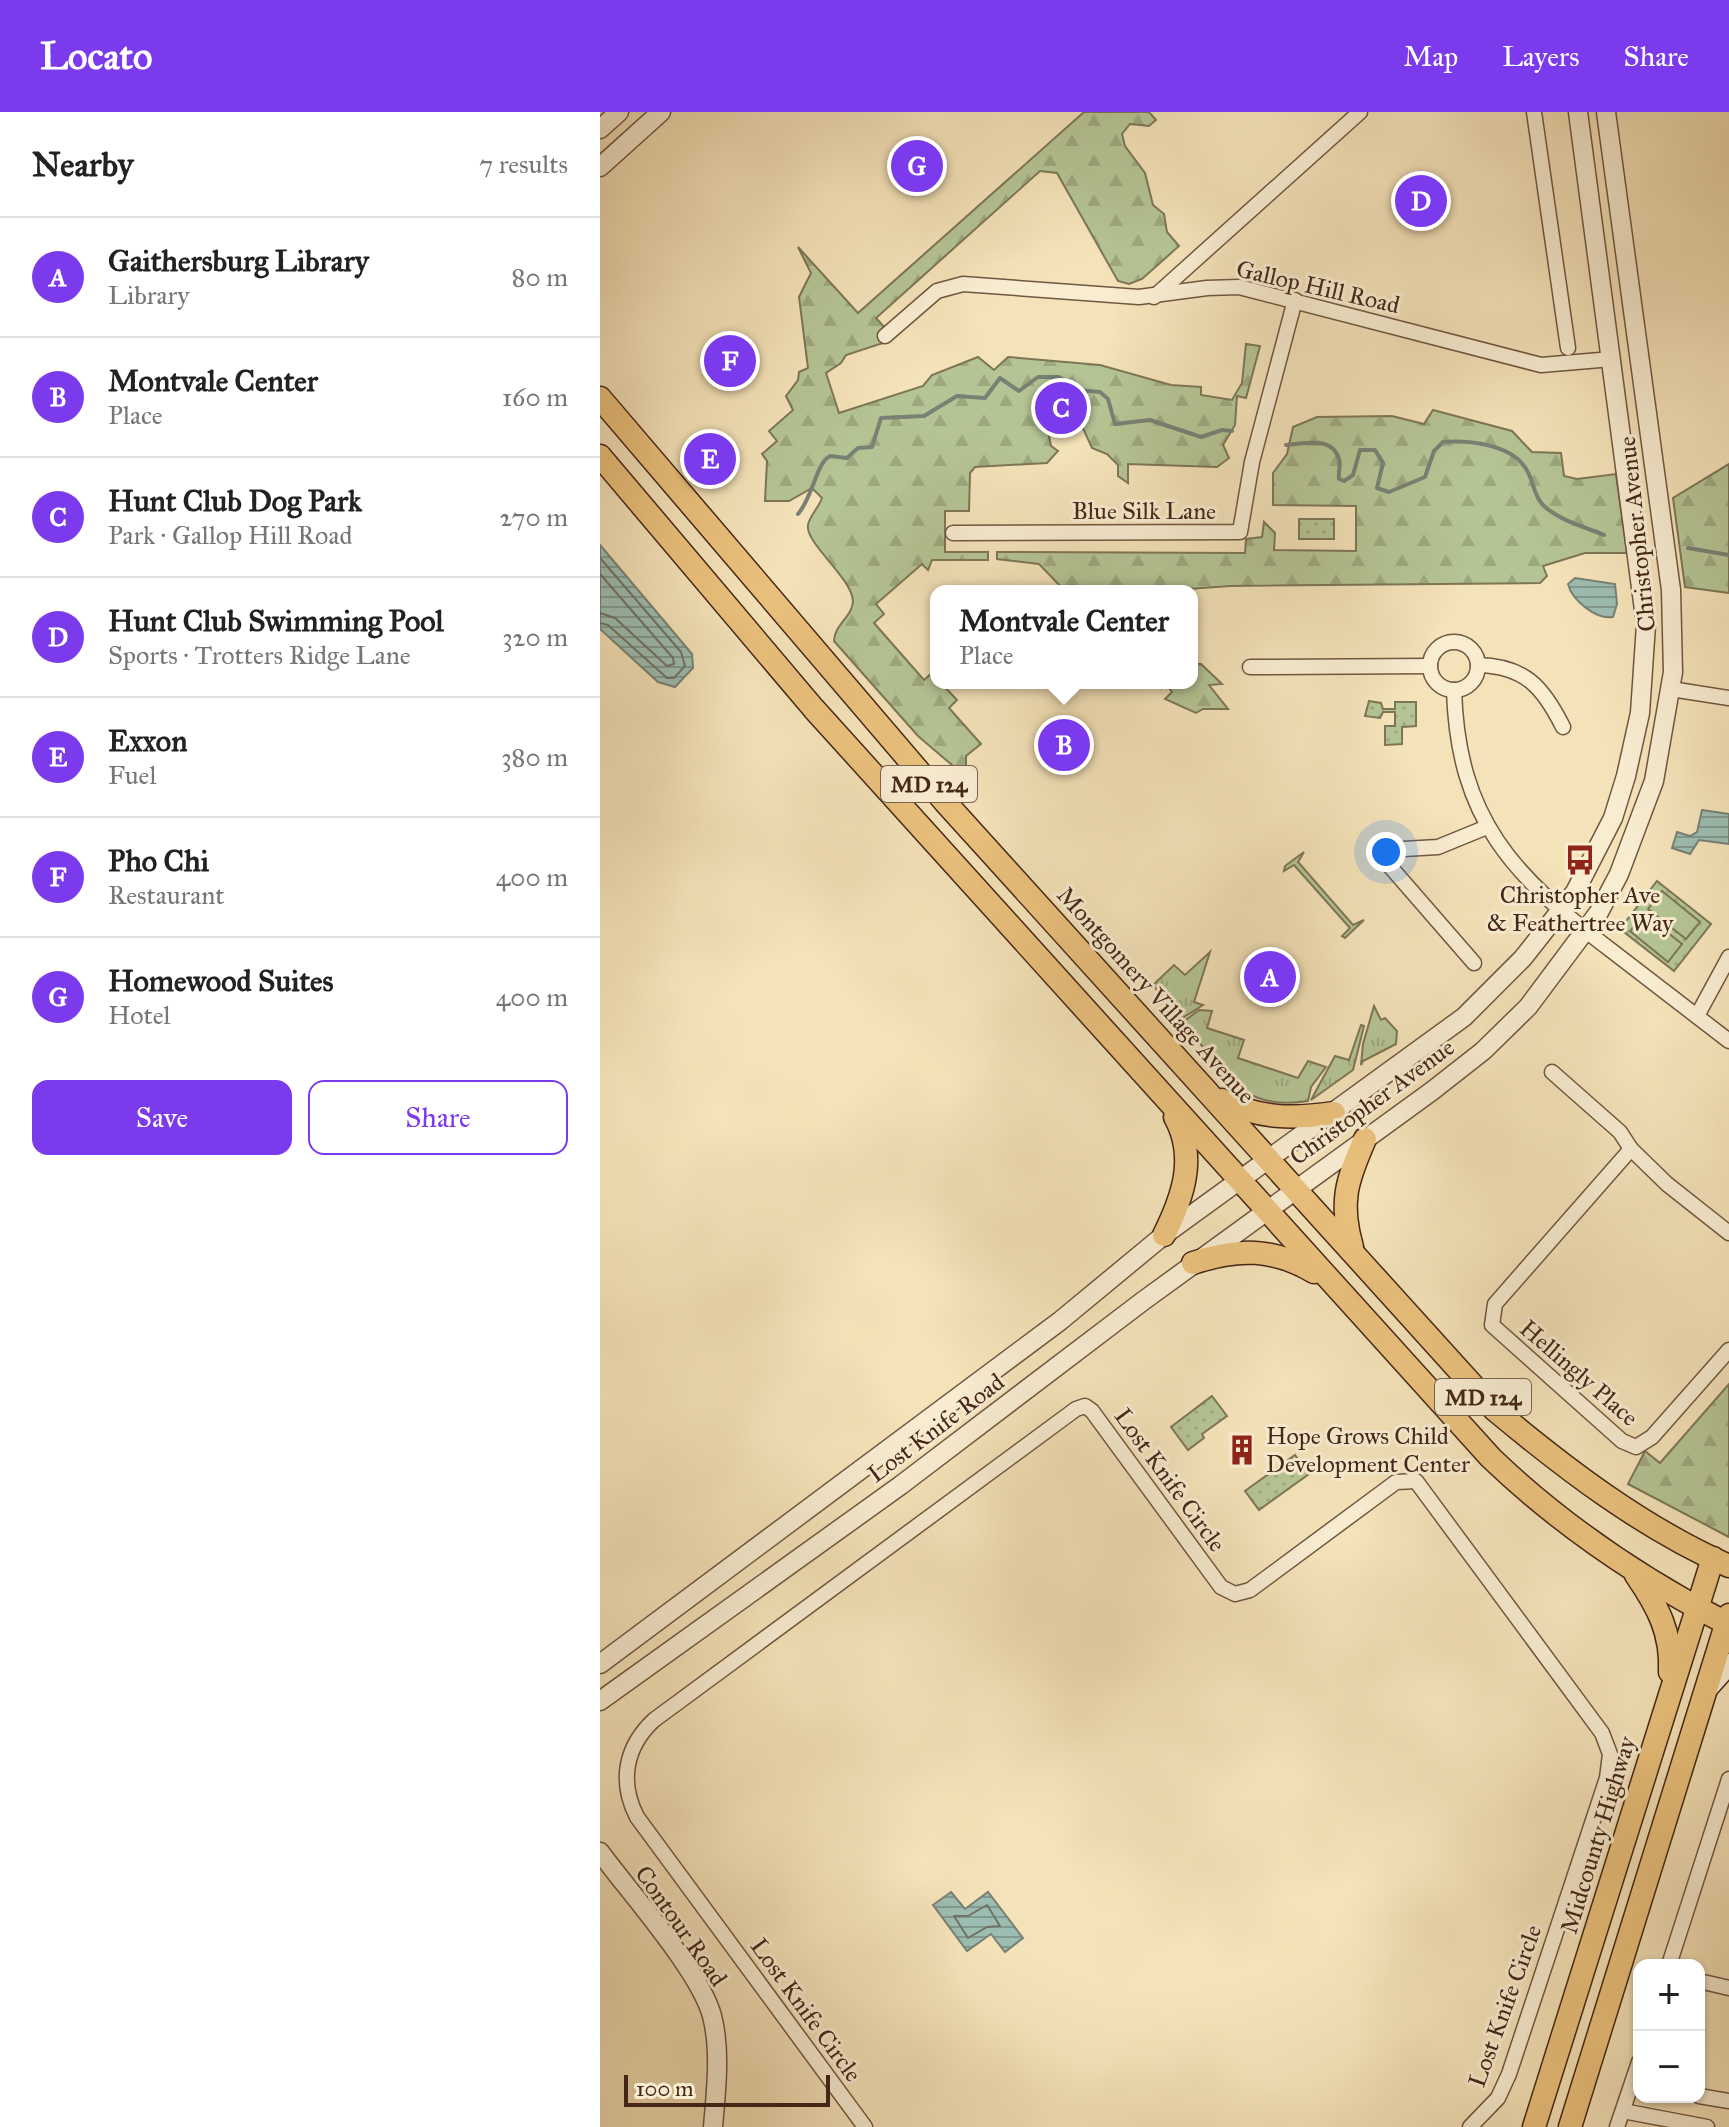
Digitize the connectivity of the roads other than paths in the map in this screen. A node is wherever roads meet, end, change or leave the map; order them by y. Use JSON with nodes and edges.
{"nodes":[{"id":1,"x":619,"y":112,"type":"edge"},
{"id":2,"x":661,"y":112,"type":"edge"},
{"id":3,"x":1360,"y":112,"type":"edge"},
{"id":4,"x":1534,"y":112,"type":"edge"},
{"id":5,"x":1578,"y":112,"type":"edge"},
{"id":6,"x":1606,"y":112,"type":"edge"},
{"id":7,"x":600,"y":129,"type":"edge"},
{"id":8,"x":600,"y":167,"type":"edge"},
{"id":9,"x":1154,"y":297,"type":"junction"},
{"id":10,"x":1295,"y":300,"type":"junction"},
{"id":11,"x":885,"y":336,"type":"dead end"},
{"id":12,"x":1568,"y":348,"type":"dead end"},
{"id":13,"x":1612,"y":359,"type":"junction"},
{"id":14,"x":600,"y":398,"type":"edge"},
{"id":15,"x":600,"y":456,"type":"edge"},
{"id":16,"x":953,"y":533,"type":"dead end"},
{"id":17,"x":1478,"y":665,"type":"junction"},
{"id":18,"x":1430,"y":666,"type":"junction"},
{"id":19,"x":1250,"y":667,"type":"dead end"},
{"id":20,"x":1671,"y":689,"type":"junction"},
{"id":21,"x":1454,"y":690,"type":"junction"},
{"id":22,"x":1729,"y":698,"type":"edge"},
{"id":23,"x":1563,"y":727,"type":"dead end"},
{"id":24,"x":1487,"y":827,"type":"junction"},
{"id":25,"x":1561,"y":913,"type":"junction"},
{"id":26,"x":1586,"y":932,"type":"junction"},
{"id":27,"x":1729,"y":957,"type":"edge"},
{"id":28,"x":1474,"y":963,"type":"dead end"},
{"id":29,"x":1697,"y":1016,"type":"junction"},
{"id":30,"x":1729,"y":1041,"type":"edge"},
{"id":31,"x":1552,"y":1072,"type":"dead end"},
{"id":32,"x":1210,"y":1094,"type":"junction"},
{"id":33,"x":1165,"y":1099,"type":"junction"},
{"id":34,"x":1334,"y":1113,"type":"junction"},
{"id":35,"x":1365,"y":1139,"type":"junction"},
{"id":36,"x":1631,"y":1149,"type":"junction"},
{"id":37,"x":1271,"y":1159,"type":"junction"},
{"id":38,"x":1240,"y":1181,"type":"junction"},
{"id":39,"x":1296,"y":1187,"type":"junction"},
{"id":40,"x":1266,"y":1210,"type":"junction"},
{"id":41,"x":1729,"y":1233,"type":"edge"},
{"id":42,"x":1164,"y":1235,"type":"junction"},
{"id":43,"x":1354,"y":1252,"type":"junction"},
{"id":44,"x":1193,"y":1263,"type":"junction"},
{"id":45,"x":1326,"y":1279,"type":"junction"},
{"id":46,"x":1729,"y":1350,"type":"edge"},
{"id":47,"x":1721,"y":1562,"type":"edge"},
{"id":48,"x":1631,"y":1568,"type":"junction"},
{"id":49,"x":1696,"y":1608,"type":"junction"},
{"id":50,"x":1728,"y":1621,"type":"edge"},
{"id":51,"x":600,"y":1664,"type":"edge"},
{"id":52,"x":1729,"y":1664,"type":"edge"},
{"id":53,"x":1705,"y":1692,"type":"junction"},
{"id":54,"x":1669,"y":1694,"type":"junction"},
{"id":55,"x":600,"y":1701,"type":"edge"},
{"id":56,"x":1729,"y":1779,"type":"edge"},
{"id":57,"x":1722,"y":1824,"type":"edge"},
{"id":58,"x":600,"y":1852,"type":"edge"},
{"id":59,"x":1671,"y":1959,"type":"edge"},
{"id":60,"x":1705,"y":1982,"type":"edge"},
{"id":61,"x":1729,"y":1988,"type":"edge"},
{"id":62,"x":1633,"y":2090,"type":"edge"},
{"id":63,"x":1705,"y":2097,"type":"edge"},
{"id":64,"x":1729,"y":2101,"type":"edge"},
{"id":65,"x":1623,"y":2111,"type":"junction"},
{"id":66,"x":713,"y":2127,"type":"edge"},
{"id":67,"x":865,"y":2127,"type":"edge"},
{"id":68,"x":1470,"y":2127,"type":"edge"},
{"id":69,"x":1534,"y":2127,"type":"edge"},
{"id":70,"x":1570,"y":2127,"type":"edge"},
{"id":71,"x":1617,"y":2127,"type":"edge"},
{"id":72,"x":1707,"y":2127,"type":"edge"}],
"edges":[{"from":1,"to":7,"type":"street"},
{"from":2,"to":8,"type":"street"},
{"from":3,"to":9,"type":"street"},
{"from":4,"to":12,"type":"street"},
{"from":5,"to":13,"type":"street","name":"Christopher Avenue"},
{"from":6,"to":20,"type":"street","name":"Christopher Avenue"},
{"from":9,"to":10,"type":"street","name":"Gallop Hill Road"},
{"from":9,"to":11,"type":"street","name":"Gallop Hill Road"},
{"from":10,"to":13,"type":"street","name":"Gallop Hill Road"},
{"from":10,"to":16,"type":"street","name":"Blue Silk Lane"},
{"from":13,"to":25,"type":"street","name":"Christopher Avenue"},
{"from":14,"to":32,"type":"main road","name":"Montgomery Village Avenue","number":"MD 124"},
{"from":15,"to":33,"type":"main road","number":"MD 124"},
{"from":17,"to":18,"type":"street"},
{"from":17,"to":21,"type":"street"},
{"from":17,"to":23,"type":"street"},
{"from":18,"to":19,"type":"street"},
{"from":18,"to":21,"type":"street"},
{"from":20,"to":22,"type":"street"},
{"from":20,"to":26,"type":"street","name":"Christopher Avenue"},
{"from":21,"to":24,"type":"street"},
{"from":24,"to":25,"type":"street"},
{"from":24,"to":28,"type":"street"},
{"from":25,"to":26,"type":"street"},
{"from":25,"to":34,"type":"street","name":"Christopher Avenue"},
{"from":26,"to":29,"type":"street"},
{"from":26,"to":35,"type":"street","name":"Christopher Avenue"},
{"from":27,"to":29,"type":"street"},
{"from":29,"to":30,"type":"street"},
{"from":31,"to":36,"type":"street"},
{"from":32,"to":34,"type":"main road"},
{"from":32,"to":37,"type":"main road","name":"Montgomery Village Avenue","number":"MD 124"},
{"from":33,"to":38,"type":"main road","number":"MD 124"},
{"from":33,"to":42,"type":"main road"},
{"from":34,"to":37,"type":"street","name":"Christopher Avenue"},
{"from":35,"to":39,"type":"street","name":"Christopher Avenue"},
{"from":35,"to":43,"type":"main road"},
{"from":36,"to":41,"type":"street"},
{"from":36,"to":46,"type":"street","name":"Hellingly Place"},
{"from":37,"to":38,"type":"street","name":"Lost Knife Road"},
{"from":37,"to":39,"type":"main road","name":"Montgomery Village Avenue","number":"MD 124"},
{"from":38,"to":40,"type":"main road","number":"MD 124"},
{"from":38,"to":42,"type":"street","name":"Lost Knife Road"},
{"from":39,"to":40,"type":"street","name":"Lost Knife Road"},
{"from":39,"to":43,"type":"main road","name":"Montgomery Village Avenue","number":"MD 124"},
{"from":40,"to":44,"type":"street","name":"Lost Knife Road"},
{"from":40,"to":45,"type":"main road","number":"MD 124"},
{"from":42,"to":51,"type":"street","name":"Lost Knife Road"},
{"from":43,"to":47,"type":"main road","name":"Montgomery Village Avenue","number":"MD 124"},
{"from":44,"to":45,"type":"main road"},
{"from":44,"to":55,"type":"street","name":"Lost Knife Road"},
{"from":45,"to":48,"type":"main road","number":"MD 124"},
{"from":47,"to":49,"type":"main road","name":"Midcounty Highway"},
{"from":48,"to":49,"type":"main road"},
{"from":48,"to":54,"type":"main road","number":"MD 124"},
{"from":49,"to":50,"type":"main road"},
{"from":49,"to":54,"type":"main road","name":"Midcounty Highway"},
{"from":50,"to":53,"type":"main road"},
{"from":52,"to":53,"type":"main road"},
{"from":53,"to":70,"type":"main road"},
{"from":54,"to":69,"type":"main road","name":"Midcounty Highway","number":"MD 124"},
{"from":56,"to":57,"type":"street"},
{"from":57,"to":59,"type":"street"},
{"from":58,"to":66,"type":"street","name":"Contour Road"},
{"from":60,"to":61,"type":"street"},
{"from":62,"to":65,"type":"street"},
{"from":63,"to":64,"type":"street"},
{"from":65,"to":71,"type":"street"},
{"from":65,"to":72,"type":"street"},
{"from":67,"to":68,"type":"street","name":"Lost Knife Circle"}]}
